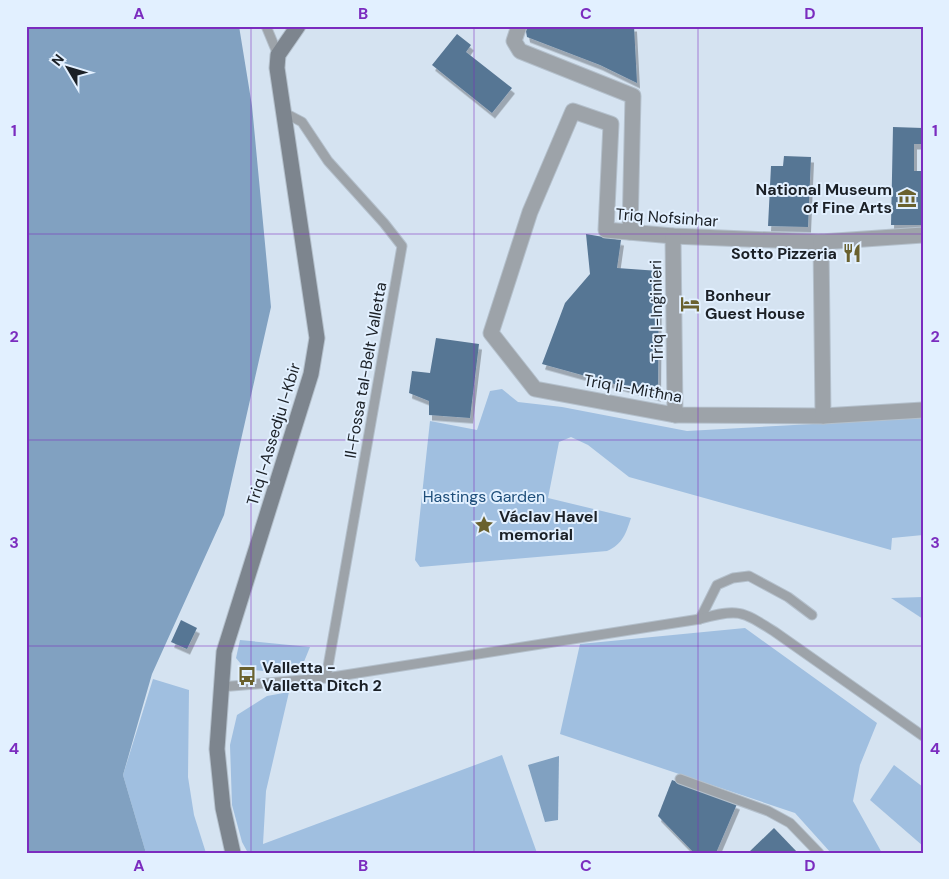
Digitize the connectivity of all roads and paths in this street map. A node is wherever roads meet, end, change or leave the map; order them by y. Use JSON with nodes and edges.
{"nodes":[{"id":1,"x":266,"y":26,"type":"edge"},
{"id":2,"x":298,"y":26,"type":"edge"},
{"id":3,"x":518,"y":26,"type":"edge"},
{"id":4,"x":278,"y":55,"type":"junction"},
{"id":5,"x":283,"y":112,"type":"junction"},
{"id":6,"x":530,"y":212,"type":"joint"},
{"id":7,"x":630,"y":232,"type":"junction"},
{"id":8,"x":923,"y":235,"type":"edge"},
{"id":9,"x":673,"y":236,"type":"junction"},
{"id":10,"x":821,"y":242,"type":"junction"},
{"id":11,"x":923,"y":410,"type":"edge"},
{"id":12,"x":675,"y":415,"type":"junction"},
{"id":13,"x":823,"y":416,"type":"junction"},
{"id":14,"x":812,"y":615,"type":"dead end"},
{"id":15,"x":700,"y":619,"type":"junction"},
{"id":16,"x":326,"y":678,"type":"junction"},
{"id":17,"x":220,"y":687,"type":"junction"},
{"id":18,"x":923,"y":736,"type":"edge"},
{"id":19,"x":680,"y":779,"type":"dead end"},
{"id":20,"x":233,"y":853,"type":"edge"},
{"id":21,"x":819,"y":853,"type":"edge"}],
"edges":[{"from":1,"to":4,"type":"lane"},
{"from":2,"to":4,"type":"street"},
{"from":3,"to":7,"type":"street"},
{"from":4,"to":5,"type":"street","name":"Triq l-Assedju l-Kbir"},
{"from":5,"to":16,"type":"lane","name":"Il-Fossa tal-Belt Valletta"},
{"from":5,"to":17,"type":"street","name":"Triq l-Assedju l-Kbir"},
{"from":6,"to":7,"type":"street","name":"Triq Nofsinhar"},
{"from":6,"to":12,"type":"street","name":"Triq il-Mitħna"},
{"from":7,"to":9,"type":"street","name":"Triq Nofsinhar"},
{"from":8,"to":10,"type":"street","name":"Triq Nofsinhar"},
{"from":9,"to":10,"type":"street","name":"Triq Nofsinhar"},
{"from":9,"to":12,"type":"street","name":"Triq l-Inġinieri"},
{"from":10,"to":13,"type":"street"},
{"from":11,"to":13,"type":"street","name":"Triq il-Mitħna"},
{"from":12,"to":13,"type":"street","name":"Triq il-Mitħna"},
{"from":14,"to":15,"type":"lane"},
{"from":15,"to":16,"type":"lane"},
{"from":15,"to":18,"type":"lane"},
{"from":16,"to":17,"type":"lane"},
{"from":17,"to":20,"type":"street","name":"Triq l-Assedju l-Kbir"},
{"from":19,"to":21,"type":"lane"}]}
